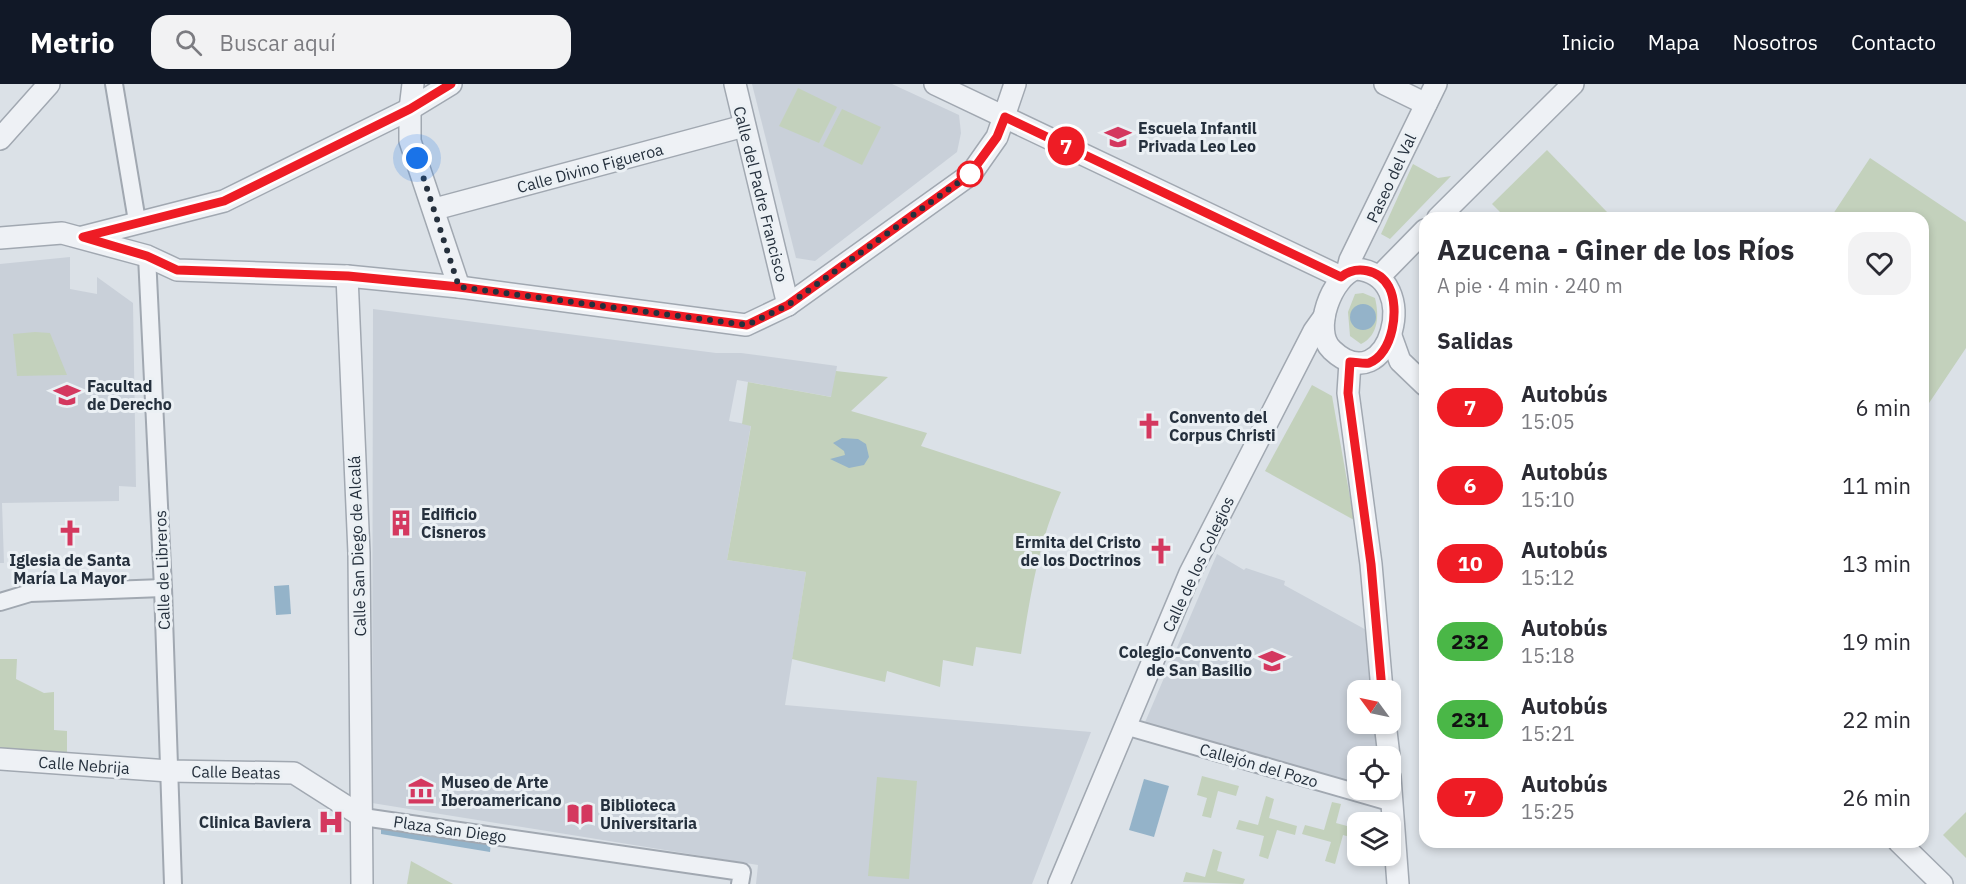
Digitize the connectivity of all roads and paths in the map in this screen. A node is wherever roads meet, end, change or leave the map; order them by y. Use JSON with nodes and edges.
{"nodes":[{"id":1,"x":49,"y":84,"type":"edge"},
{"id":2,"x":114,"y":84,"type":"edge"},
{"id":3,"x":413,"y":84,"type":"edge"},
{"id":4,"x":451,"y":84,"type":"edge"},
{"id":5,"x":735,"y":84,"type":"edge"},
{"id":6,"x":935,"y":84,"type":"edge"},
{"id":7,"x":1015,"y":84,"type":"edge"},
{"id":8,"x":1385,"y":84,"type":"edge"},
{"id":9,"x":1436,"y":84,"type":"edge"},
{"id":10,"x":1573,"y":84,"type":"edge"},
{"id":11,"x":1426,"y":104,"type":"junction"},
{"id":12,"x":410,"y":109,"type":"junction"},
{"id":13,"x":1005,"y":117,"type":"junction"},
{"id":14,"x":744,"y":126,"type":"junction"},
{"id":15,"x":0,"y":139,"type":"edge"},
{"id":16,"x":435,"y":209,"type":"junction"},
{"id":17,"x":1444,"y":212,"type":"edge"},
{"id":18,"x":1374,"y":215,"type":"junction"},
{"id":19,"x":137,"y":221,"type":"junction"},
{"id":20,"x":1419,"y":235,"type":"edge"},
{"id":21,"x":83,"y":237,"type":"junction"},
{"id":22,"x":0,"y":238,"type":"edge"},
{"id":23,"x":147,"y":256,"type":"junction"},
{"id":24,"x":1374,"y":273,"type":"junction"},
{"id":25,"x":1344,"y":274,"type":"junction"},
{"id":26,"x":348,"y":276,"type":"junction"},
{"id":27,"x":459,"y":287,"type":"junction"},
{"id":28,"x":788,"y":305,"type":"junction"},
{"id":29,"x":1324,"y":317,"type":"junction"},
{"id":30,"x":1391,"y":336,"type":"junction"},
{"id":31,"x":1379,"y":357,"type":"junction"},
{"id":32,"x":1400,"y":361,"type":"junction"},
{"id":33,"x":1350,"y":362,"type":"junction"},
{"id":34,"x":1419,"y":380,"type":"edge"},
{"id":35,"x":163,"y":588,"type":"junction"},
{"id":36,"x":0,"y":602,"type":"edge"},
{"id":37,"x":1381,"y":680,"type":"edge"},
{"id":38,"x":1125,"y":726,"type":"junction"},
{"id":39,"x":0,"y":759,"type":"edge"},
{"id":40,"x":169,"y":771,"type":"junction"},
{"id":41,"x":1393,"y":800,"type":"edge"},
{"id":42,"x":1393,"y":803,"type":"junction"},
{"id":43,"x":363,"y":817,"type":"junction"},
{"id":44,"x":1905,"y":848,"type":"edge"},
{"id":45,"x":173,"y":884,"type":"edge"},
{"id":46,"x":362,"y":884,"type":"edge"},
{"id":47,"x":740,"y":884,"type":"edge"},
{"id":48,"x":1059,"y":884,"type":"edge"},
{"id":49,"x":1398,"y":884,"type":"edge"},
{"id":50,"x":1942,"y":884,"type":"edge"}],
"edges":[{"from":1,"to":15,"type":"street"},
{"from":2,"to":19,"type":"street"},
{"from":3,"to":12,"type":"street"},
{"from":4,"to":12,"type":"street"},
{"from":5,"to":14,"type":"street","name":"Calle del Padre Francisco"},
{"from":6,"to":13,"type":"street"},
{"from":7,"to":13,"type":"street"},
{"from":8,"to":11,"type":"street"},
{"from":9,"to":11,"type":"street","name":"Paseo del Val"},
{"from":10,"to":17,"type":"street"},
{"from":11,"to":18,"type":"street","name":"Paseo del Val"},
{"from":12,"to":16,"type":"street"},
{"from":12,"to":19,"type":"street"},
{"from":13,"to":25,"type":"street"},
{"from":13,"to":28,"type":"street"},
{"from":14,"to":16,"type":"street","name":"Calle Divino Figueroa"},
{"from":14,"to":28,"type":"street","name":"Calle del Padre Francisco"},
{"from":16,"to":27,"type":"street"},
{"from":18,"to":24,"type":"street"},
{"from":18,"to":25,"type":"street","name":"Paseo del Val"},
{"from":19,"to":21,"type":"street"},
{"from":20,"to":24,"type":"street"},
{"from":21,"to":22,"type":"street"},
{"from":21,"to":23,"type":"street"},
{"from":23,"to":26,"type":"street"},
{"from":23,"to":35,"type":"street","name":"Calle de Libreros"},
{"from":24,"to":25,"type":"street"},
{"from":24,"to":30,"type":"street"},
{"from":25,"to":29,"type":"street"},
{"from":26,"to":27,"type":"street"},
{"from":26,"to":43,"type":"street","name":"Calle San Diego de Alcalá"},
{"from":27,"to":28,"type":"street"},
{"from":29,"to":33,"type":"street"},
{"from":29,"to":38,"type":"street","name":"Calle de los Colegios"},
{"from":30,"to":31,"type":"street"},
{"from":30,"to":32,"type":"street"},
{"from":31,"to":32,"type":"street"},
{"from":31,"to":33,"type":"street"},
{"from":32,"to":34,"type":"street"},
{"from":33,"to":37,"type":"street"},
{"from":35,"to":36,"type":"street"},
{"from":35,"to":40,"type":"street","name":"Calle de Libreros"},
{"from":38,"to":42,"type":"street","name":"Callejón del Pozo"},
{"from":38,"to":48,"type":"street","name":"Calle de los Colegios"},
{"from":39,"to":40,"type":"street","name":"Calle Nebrija"},
{"from":40,"to":43,"type":"street","name":"Calle Beatas"},
{"from":40,"to":45,"type":"street","name":"Calle de Libreros"},
{"from":41,"to":42,"type":"street"},
{"from":42,"to":49,"type":"street"},
{"from":43,"to":46,"type":"street","name":"Calle San Diego de Alcalá"},
{"from":43,"to":47,"type":"street","name":"Plaza San Diego"},
{"from":44,"to":50,"type":"street"}]}
